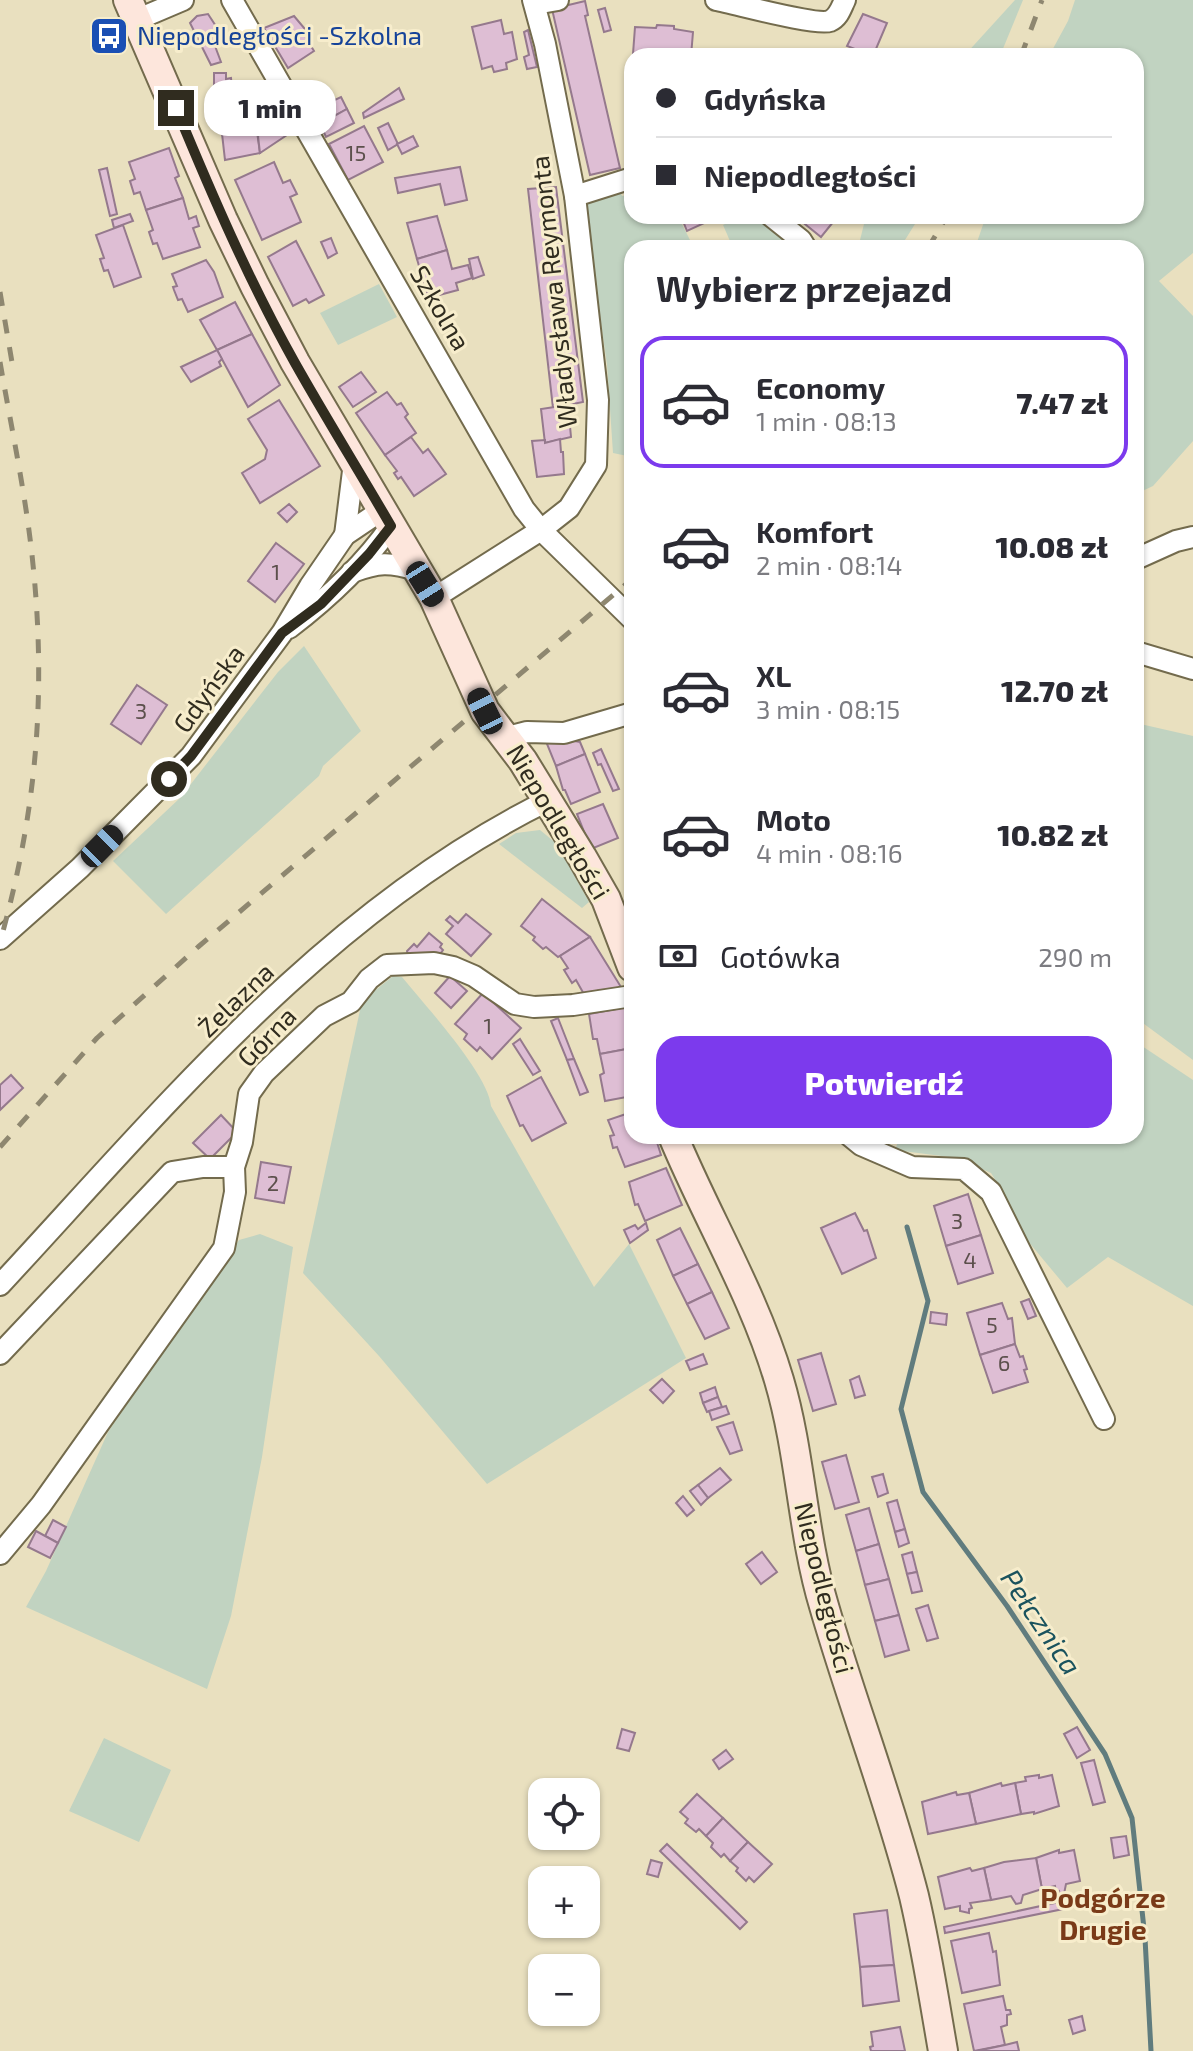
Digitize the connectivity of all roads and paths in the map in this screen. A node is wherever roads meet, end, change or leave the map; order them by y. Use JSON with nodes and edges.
{"nodes":[{"id":1,"x":183,"y":0,"type":"edge"},
{"id":2,"x":232,"y":0,"type":"edge"},
{"id":3,"x":558,"y":0,"type":"edge"},
{"id":4,"x":716,"y":0,"type":"edge"},
{"id":5,"x":845,"y":0,"type":"edge"},
{"id":6,"x":534,"y":2,"type":"edge"},
{"id":7,"x":132,"y":10,"type":"edge"},
{"id":8,"x":624,"y":181,"type":"edge"},
{"id":9,"x":575,"y":196,"type":"junction"},
{"id":10,"x":781,"y":224,"type":"edge"},
{"id":11,"x":801,"y":240,"type":"edge"},
{"id":12,"x":354,"y":463,"type":"junction"},
{"id":13,"x":386,"y":518,"type":"junction"},
{"id":14,"x":541,"y":530,"type":"junction"},
{"id":15,"x":345,"y":535,"type":"junction"},
{"id":16,"x":1193,"y":537,"type":"edge"},
{"id":17,"x":1144,"y":555,"type":"edge"},
{"id":18,"x":417,"y":570,"type":"junction"},
{"id":19,"x":352,"y":572,"type":"junction"},
{"id":20,"x":434,"y":598,"type":"junction"},
{"id":21,"x":624,"y":611,"type":"edge"},
{"id":22,"x":282,"y":633,"type":"junction"},
{"id":23,"x":1144,"y":654,"type":"edge"},
{"id":24,"x":1193,"y":669,"type":"edge"},
{"id":25,"x":624,"y":715,"type":"edge"},
{"id":26,"x":507,"y":737,"type":"junction"},
{"id":27,"x":549,"y":800,"type":"junction"},
{"id":28,"x":0,"y":939,"type":"edge"},
{"id":29,"x":624,"y":946,"type":"edge"},
{"id":30,"x":624,"y":997,"type":"edge"},
{"id":31,"x":677,"y":1144,"type":"edge"},
{"id":32,"x":860,"y":1144,"type":"edge"},
{"id":33,"x":234,"y":1167,"type":"junction"},
{"id":34,"x":0,"y":1285,"type":"edge"},
{"id":35,"x":0,"y":1354,"type":"edge"},
{"id":36,"x":1104,"y":1419,"type":"dead end"},
{"id":37,"x":0,"y":1554,"type":"edge"},
{"id":38,"x":943,"y":2051,"type":"edge"}],
"edges":[{"from":1,"to":7,"type":"street"},
{"from":2,"to":14,"type":"street","name":"Szkolna"},
{"from":3,"to":6,"type":"street"},
{"from":4,"to":5,"type":"street"},
{"from":6,"to":9,"type":"street","name":"Władysława Reymonta"},
{"from":7,"to":12,"type":"main road","name":"Niepodległości"},
{"from":8,"to":9,"type":"street"},
{"from":9,"to":14,"type":"street","name":"Władysława Reymonta"},
{"from":10,"to":11,"type":"street"},
{"from":12,"to":13,"type":"main road","name":"Niepodległości"},
{"from":12,"to":15,"type":"street","name":"Gdyńska"},
{"from":13,"to":15,"type":"street","name":"Gdyńska"},
{"from":13,"to":18,"type":"main road","name":"Niepodległości"},
{"from":13,"to":19,"type":"street","name":"Gdyńska"},
{"from":14,"to":20,"type":"street","name":"Władysława Reymonta"},
{"from":14,"to":21,"type":"street","name":"Szkolna"},
{"from":15,"to":22,"type":"street","name":"Gdyńska"},
{"from":16,"to":17,"type":"street"},
{"from":18,"to":19,"type":"street"},
{"from":18,"to":20,"type":"main road","name":"Niepodległości"},
{"from":19,"to":22,"type":"street","name":"Gdyńska"},
{"from":20,"to":26,"type":"main road","name":"Niepodległości"},
{"from":22,"to":28,"type":"street","name":"Gdyńska"},
{"from":23,"to":24,"type":"street"},
{"from":25,"to":26,"type":"street"},
{"from":26,"to":27,"type":"main road","name":"Niepodległości"},
{"from":27,"to":29,"type":"main road","name":"Niepodległości"},
{"from":27,"to":34,"type":"street","name":"Żelazna"},
{"from":30,"to":33,"type":"street","name":"Górna"},
{"from":31,"to":38,"type":"main road","name":"Niepodległości"},
{"from":32,"to":36,"type":"street"},
{"from":33,"to":35,"type":"street"},
{"from":33,"to":37,"type":"street"}]}
